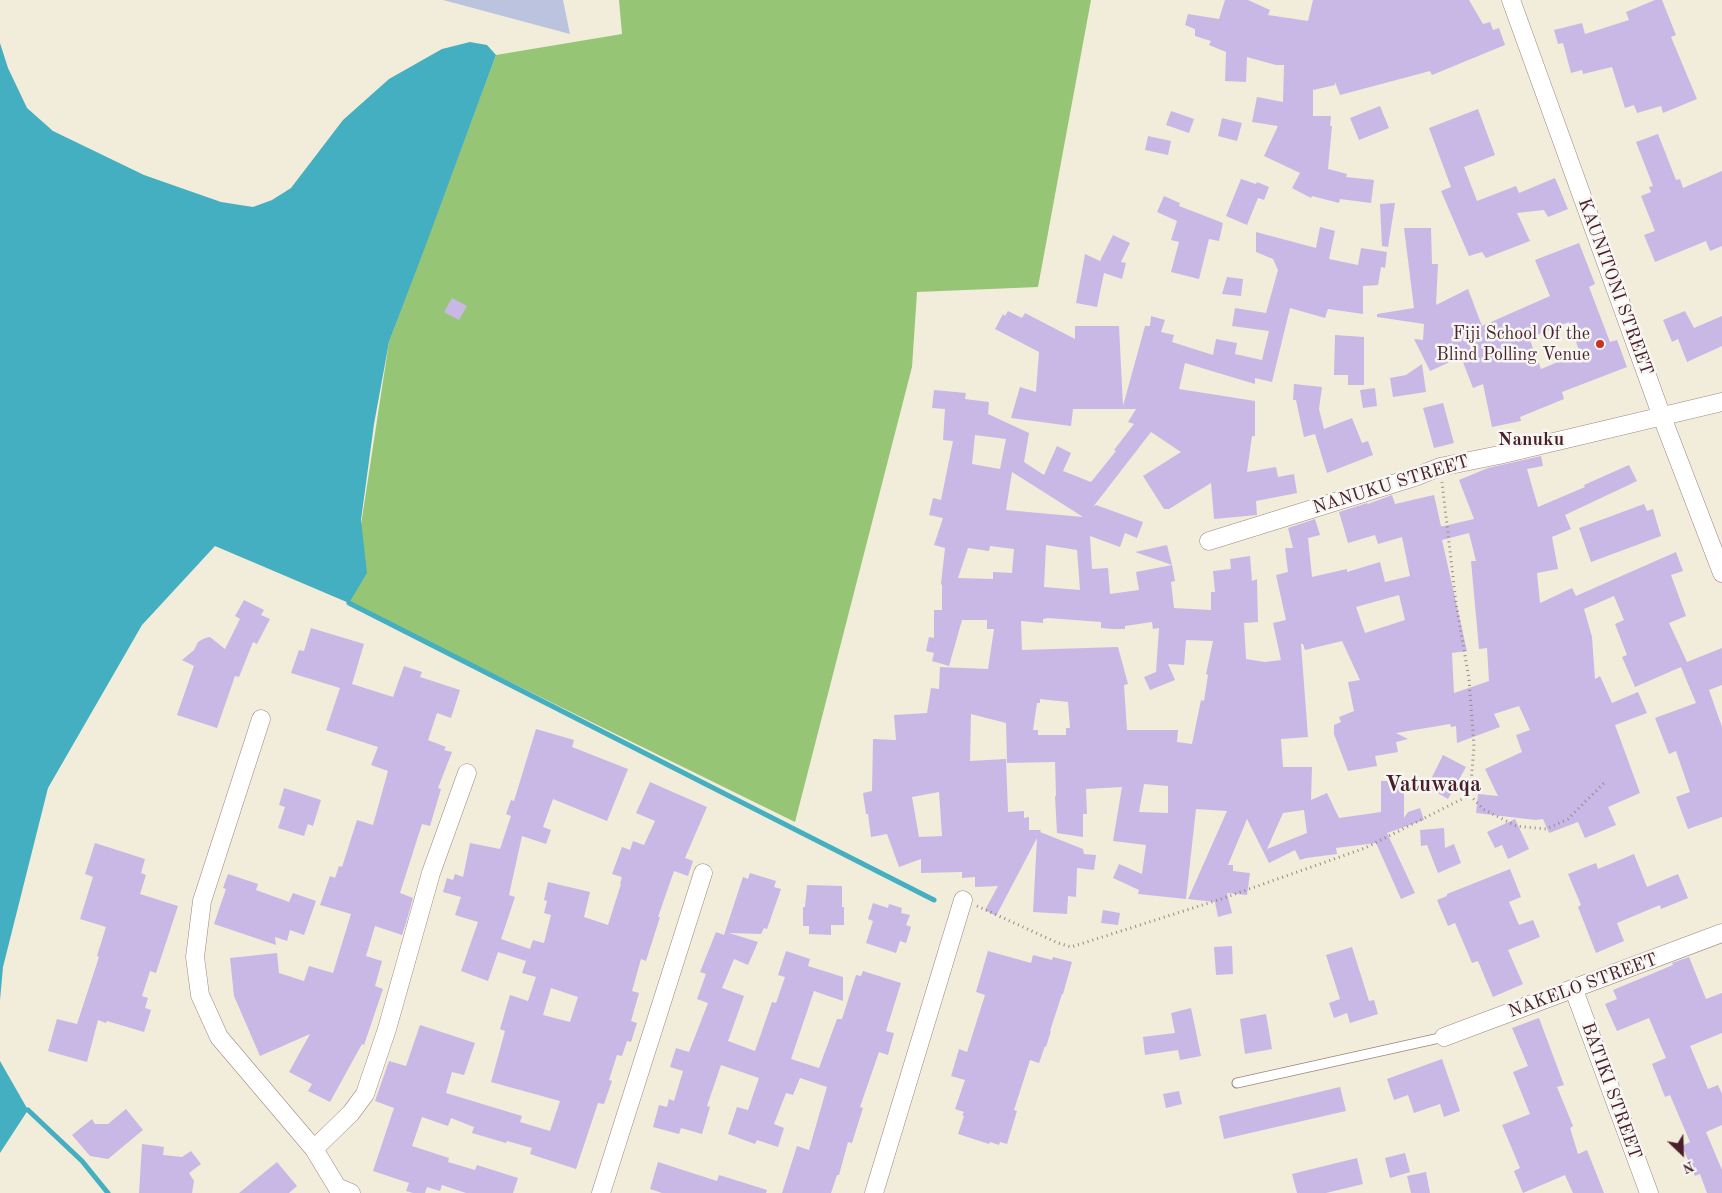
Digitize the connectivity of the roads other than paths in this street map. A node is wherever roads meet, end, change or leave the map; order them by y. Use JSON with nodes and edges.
{"nodes":[{"id":1,"x":1511,"y":0,"type":"edge"},
{"id":2,"x":1722,"y":402,"type":"edge"},
{"id":3,"x":1662,"y":416,"type":"junction"},
{"id":4,"x":1209,"y":542,"type":"dead end"},
{"id":5,"x":1722,"y":574,"type":"edge"},
{"id":6,"x":261,"y":719,"type":"dead end"},
{"id":7,"x":467,"y":773,"type":"dead end"},
{"id":8,"x":703,"y":873,"type":"dead end"},
{"id":9,"x":962,"y":900,"type":"road end"},
{"id":10,"x":1722,"y":933,"type":"edge"},
{"id":11,"x":1574,"y":990,"type":"junction"},
{"id":12,"x":1444,"y":1037,"type":"joint"},
{"id":13,"x":1237,"y":1083,"type":"dead end"},
{"id":14,"x":314,"y":1149,"type":"junction"},
{"id":15,"x":351,"y":1193,"type":"edge"},
{"id":16,"x":602,"y":1193,"type":"edge"},
{"id":17,"x":874,"y":1193,"type":"edge"},
{"id":18,"x":1649,"y":1193,"type":"edge"}],
"edges":[{"from":1,"to":3,"type":"street","name":"KAUNITONI STREET"},
{"from":2,"to":3,"type":"street","name":"NANUKU STREET"},
{"from":3,"to":4,"type":"street","name":"NANUKU STREET"},
{"from":3,"to":5,"type":"street","name":"KAUNITONI STREET"},
{"from":6,"to":14,"type":"street"},
{"from":7,"to":14,"type":"street"},
{"from":8,"to":16,"type":"street"},
{"from":9,"to":17,"type":"street"},
{"from":10,"to":11,"type":"street","name":"NAKELO STREET"},
{"from":11,"to":12,"type":"street","name":"NAKELO STREET"},
{"from":11,"to":18,"type":"street","name":"BATIKI STREET"},
{"from":12,"to":13,"type":"lane"},
{"from":14,"to":15,"type":"street"}]}
